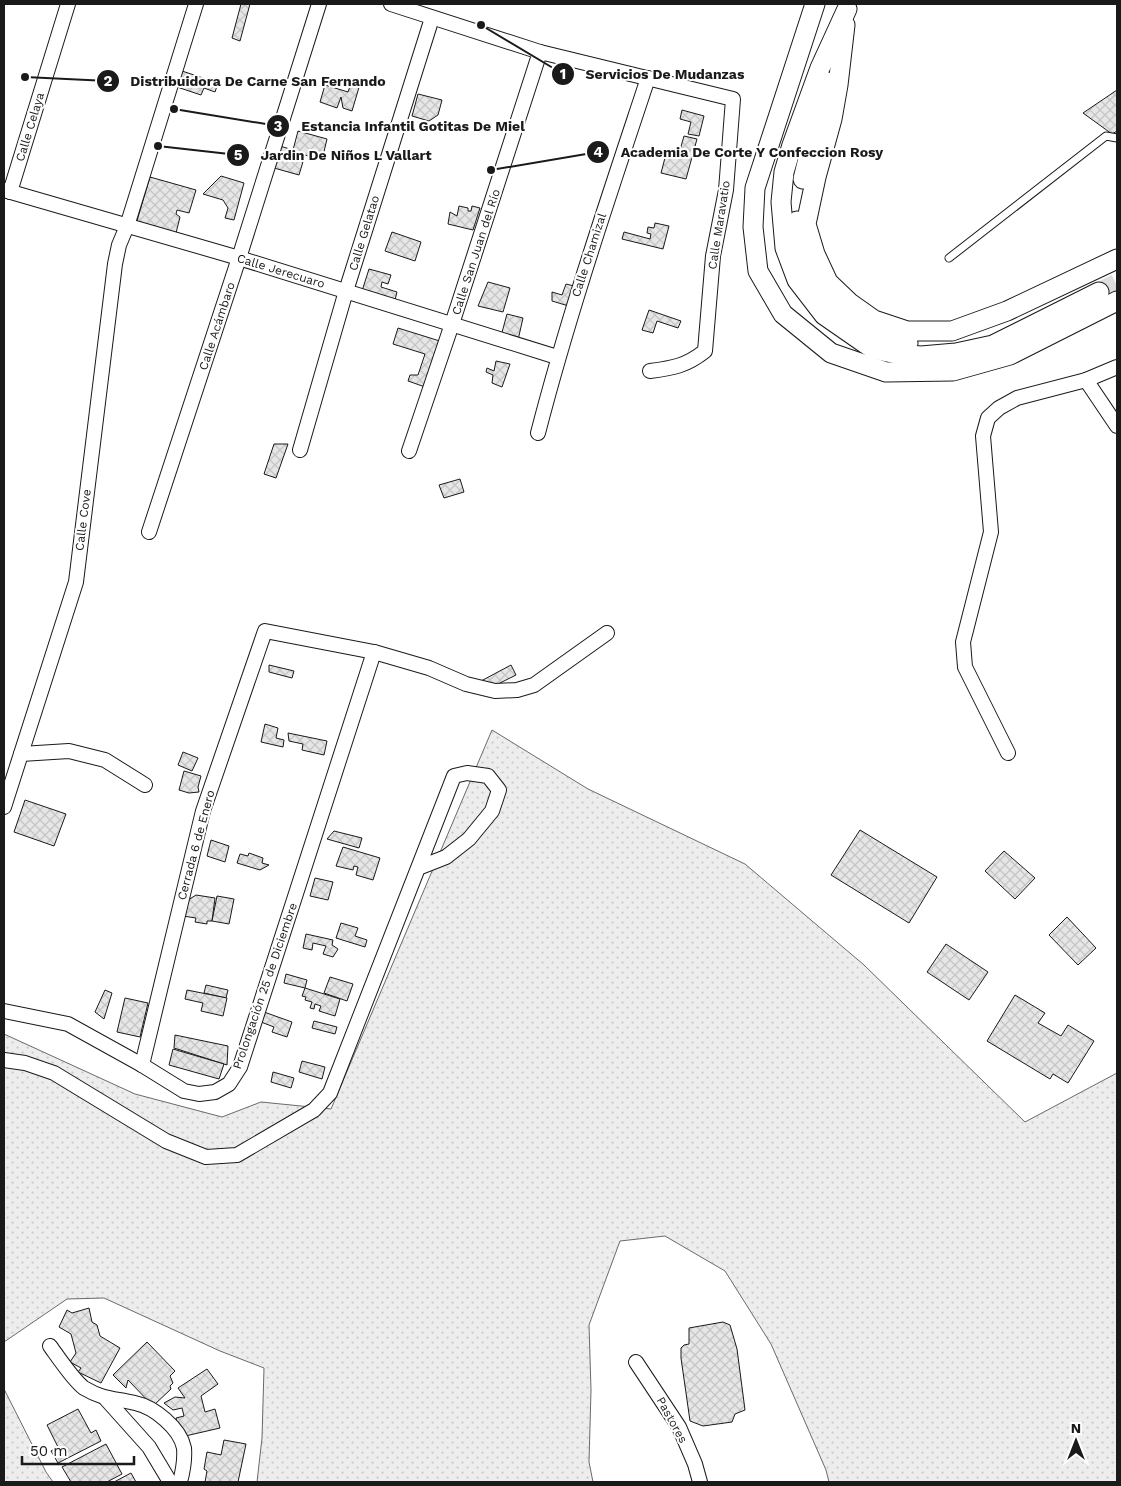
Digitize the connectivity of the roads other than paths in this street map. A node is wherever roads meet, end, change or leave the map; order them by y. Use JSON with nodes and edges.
{"nodes":[{"id":1,"x":68,"y":4,"type":"edge"},
{"id":2,"x":196,"y":4,"type":"edge"},
{"id":3,"x":319,"y":4,"type":"edge"},
{"id":4,"x":392,"y":4,"type":"edge"},
{"id":5,"x":815,"y":4,"type":"edge"},
{"id":6,"x":848,"y":6,"type":"edge"},
{"id":7,"x":432,"y":18,"type":"junction"},
{"id":8,"x":540,"y":52,"type":"junction"},
{"id":9,"x":648,"y":78,"type":"junction"},
{"id":10,"x":1117,"y":138,"type":"edge"},
{"id":11,"x":7,"y":191,"type":"edge"},
{"id":12,"x":127,"y":226,"type":"junction"},
{"id":13,"x":239,"y":258,"type":"junction"},
{"id":14,"x":949,"y":258,"type":"dead end"},
{"id":15,"x":1117,"y":259,"type":"edge"},
{"id":16,"x":346,"y":290,"type":"junction"},
{"id":17,"x":1068,"y":298,"type":"dead end"},
{"id":18,"x":1109,"y":302,"type":"edge"},
{"id":19,"x":452,"y":324,"type":"junction"},
{"id":20,"x":557,"y":357,"type":"junction"},
{"id":21,"x":1117,"y":367,"type":"edge"},
{"id":22,"x":650,"y":371,"type":"dead end"},
{"id":23,"x":1086,"y":380,"type":"junction"},
{"id":24,"x":1117,"y":426,"type":"edge"},
{"id":25,"x":538,"y":433,"type":"dead end"},
{"id":26,"x":300,"y":450,"type":"dead end"},
{"id":27,"x":409,"y":451,"type":"dead end"},
{"id":28,"x":149,"y":532,"type":"dead end"},
{"id":29,"x":607,"y":633,"type":"dead end"},
{"id":30,"x":374,"y":652,"type":"junction"},
{"id":31,"x":1008,"y":753,"type":"dead end"},
{"id":32,"x":20,"y":754,"type":"junction"},
{"id":33,"x":145,"y":785,"type":"dead end"},
{"id":34,"x":4,"y":806,"type":"edge"},
{"id":35,"x":418,"y":868,"type":"junction"},
{"id":36,"x":4,"y":1011,"type":"edge"},
{"id":37,"x":4,"y":1060,"type":"edge"},
{"id":38,"x":142,"y":1065,"type":"junction"},
{"id":39,"x":50,"y":1346,"type":"dead end"},
{"id":40,"x":636,"y":1362,"type":"dead end"},
{"id":41,"x":106,"y":1399,"type":"junction"},
{"id":42,"x":170,"y":1482,"type":"edge"},
{"id":43,"x":180,"y":1482,"type":"edge"},
{"id":44,"x":700,"y":1482,"type":"edge"}],
"edges":[{"from":1,"to":11,"type":"street","name":"Calle Celaya"},
{"from":2,"to":12,"type":"street","name":"Calle Cove"},
{"from":3,"to":13,"type":"street","name":"Calle Acámbaro"},
{"from":4,"to":7,"type":"street"},
{"from":5,"to":18,"type":"main road"},
{"from":6,"to":15,"type":"main road"},
{"from":6,"to":17,"type":"main road"},
{"from":6,"to":18,"type":"main road"},
{"from":7,"to":8,"type":"street"},
{"from":7,"to":16,"type":"street","name":"Calle Gelatao"},
{"from":8,"to":9,"type":"street"},
{"from":8,"to":19,"type":"street","name":"Calle San Juan del Río"},
{"from":9,"to":20,"type":"street","name":"Calle Chamizal"},
{"from":9,"to":22,"type":"street","name":"Calle Maravatio"},
{"from":10,"to":14,"type":"lane"},
{"from":11,"to":12,"type":"street","name":"Calle Jerecuaro"},
{"from":12,"to":13,"type":"street","name":"Calle Jerecuaro"},
{"from":12,"to":32,"type":"street","name":"Calle Cove"},
{"from":13,"to":16,"type":"street","name":"Calle Jerecuaro"},
{"from":13,"to":28,"type":"street","name":"Calle Acámbaro"},
{"from":16,"to":19,"type":"street","name":"Calle Jerecuaro"},
{"from":16,"to":26,"type":"street","name":"Calle Gelatao"},
{"from":19,"to":20,"type":"street","name":"Calle Jerecuaro"},
{"from":19,"to":27,"type":"street","name":"Calle San Juan del Río"},
{"from":20,"to":25,"type":"street","name":"Calle Chamizal"},
{"from":21,"to":23,"type":"street"},
{"from":23,"to":24,"type":"street"},
{"from":23,"to":31,"type":"street"},
{"from":29,"to":30,"type":"street"},
{"from":30,"to":38,"type":"street","name":"Prolongación 25 de Diciembre"},
{"from":30,"to":38,"type":"street","name":"Cerrada 6 de Enero"},
{"from":32,"to":33,"type":"street"},
{"from":32,"to":34,"type":"street","name":"Calle Cove"},
{"from":35,"to":35,"type":"street"},
{"from":35,"to":37,"type":"street"},
{"from":36,"to":38,"type":"street","name":"Prolongación 25 de Diciembre"},
{"from":39,"to":41,"type":"street"},
{"from":40,"to":44,"type":"street","name":"Pastores"},
{"from":41,"to":42,"type":"street"},
{"from":41,"to":43,"type":"street"}]}
